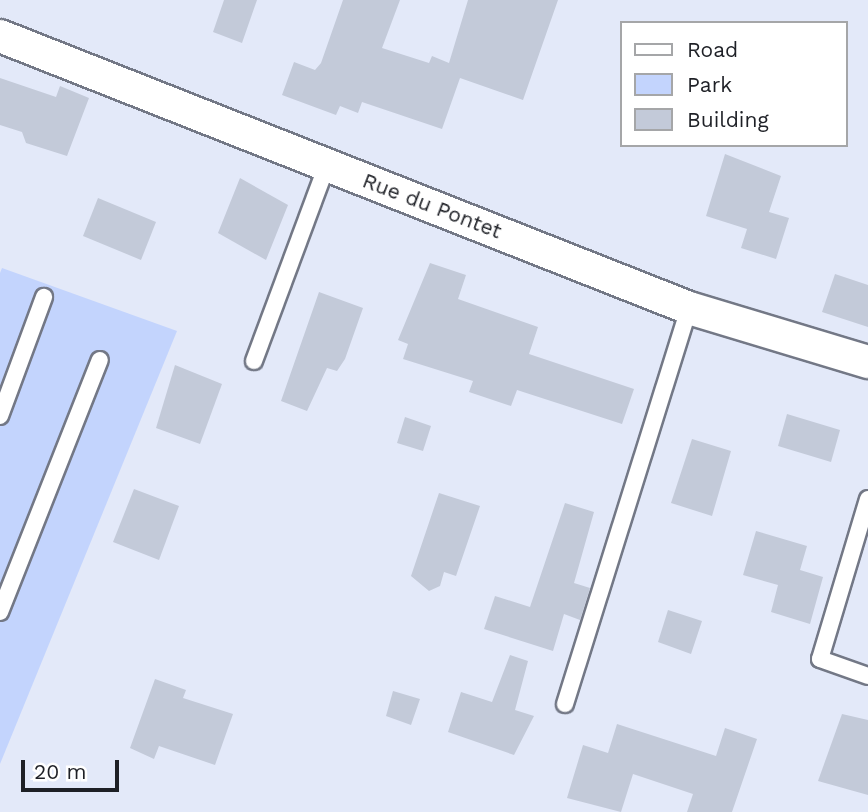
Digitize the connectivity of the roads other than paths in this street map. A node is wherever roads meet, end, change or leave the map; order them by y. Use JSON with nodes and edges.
{"nodes":[{"id":1,"x":0,"y":36,"type":"edge"},
{"id":2,"x":326,"y":167,"type":"junction"},
{"id":3,"x":44,"y":297,"type":"dead end"},
{"id":4,"x":689,"y":308,"type":"junction"},
{"id":5,"x":100,"y":360,"type":"dead end"},
{"id":6,"x":254,"y":361,"type":"dead end"},
{"id":7,"x":868,"y":362,"type":"edge"},
{"id":8,"x":0,"y":416,"type":"edge"},
{"id":9,"x":868,"y":499,"type":"edge"},
{"id":10,"x":0,"y":612,"type":"edge"},
{"id":11,"x":868,"y":676,"type":"edge"},
{"id":12,"x":565,"y":704,"type":"dead end"}],
"edges":[{"from":1,"to":2,"type":"street","name":"Rue du Pontet"},
{"from":2,"to":4,"type":"street","name":"Rue du Pontet"},
{"from":2,"to":6,"type":"lane"},
{"from":3,"to":8,"type":"lane"},
{"from":4,"to":7,"type":"street","name":"Rue du Pontet"},
{"from":4,"to":12,"type":"lane"},
{"from":5,"to":10,"type":"lane"},
{"from":9,"to":11,"type":"lane"}]}
